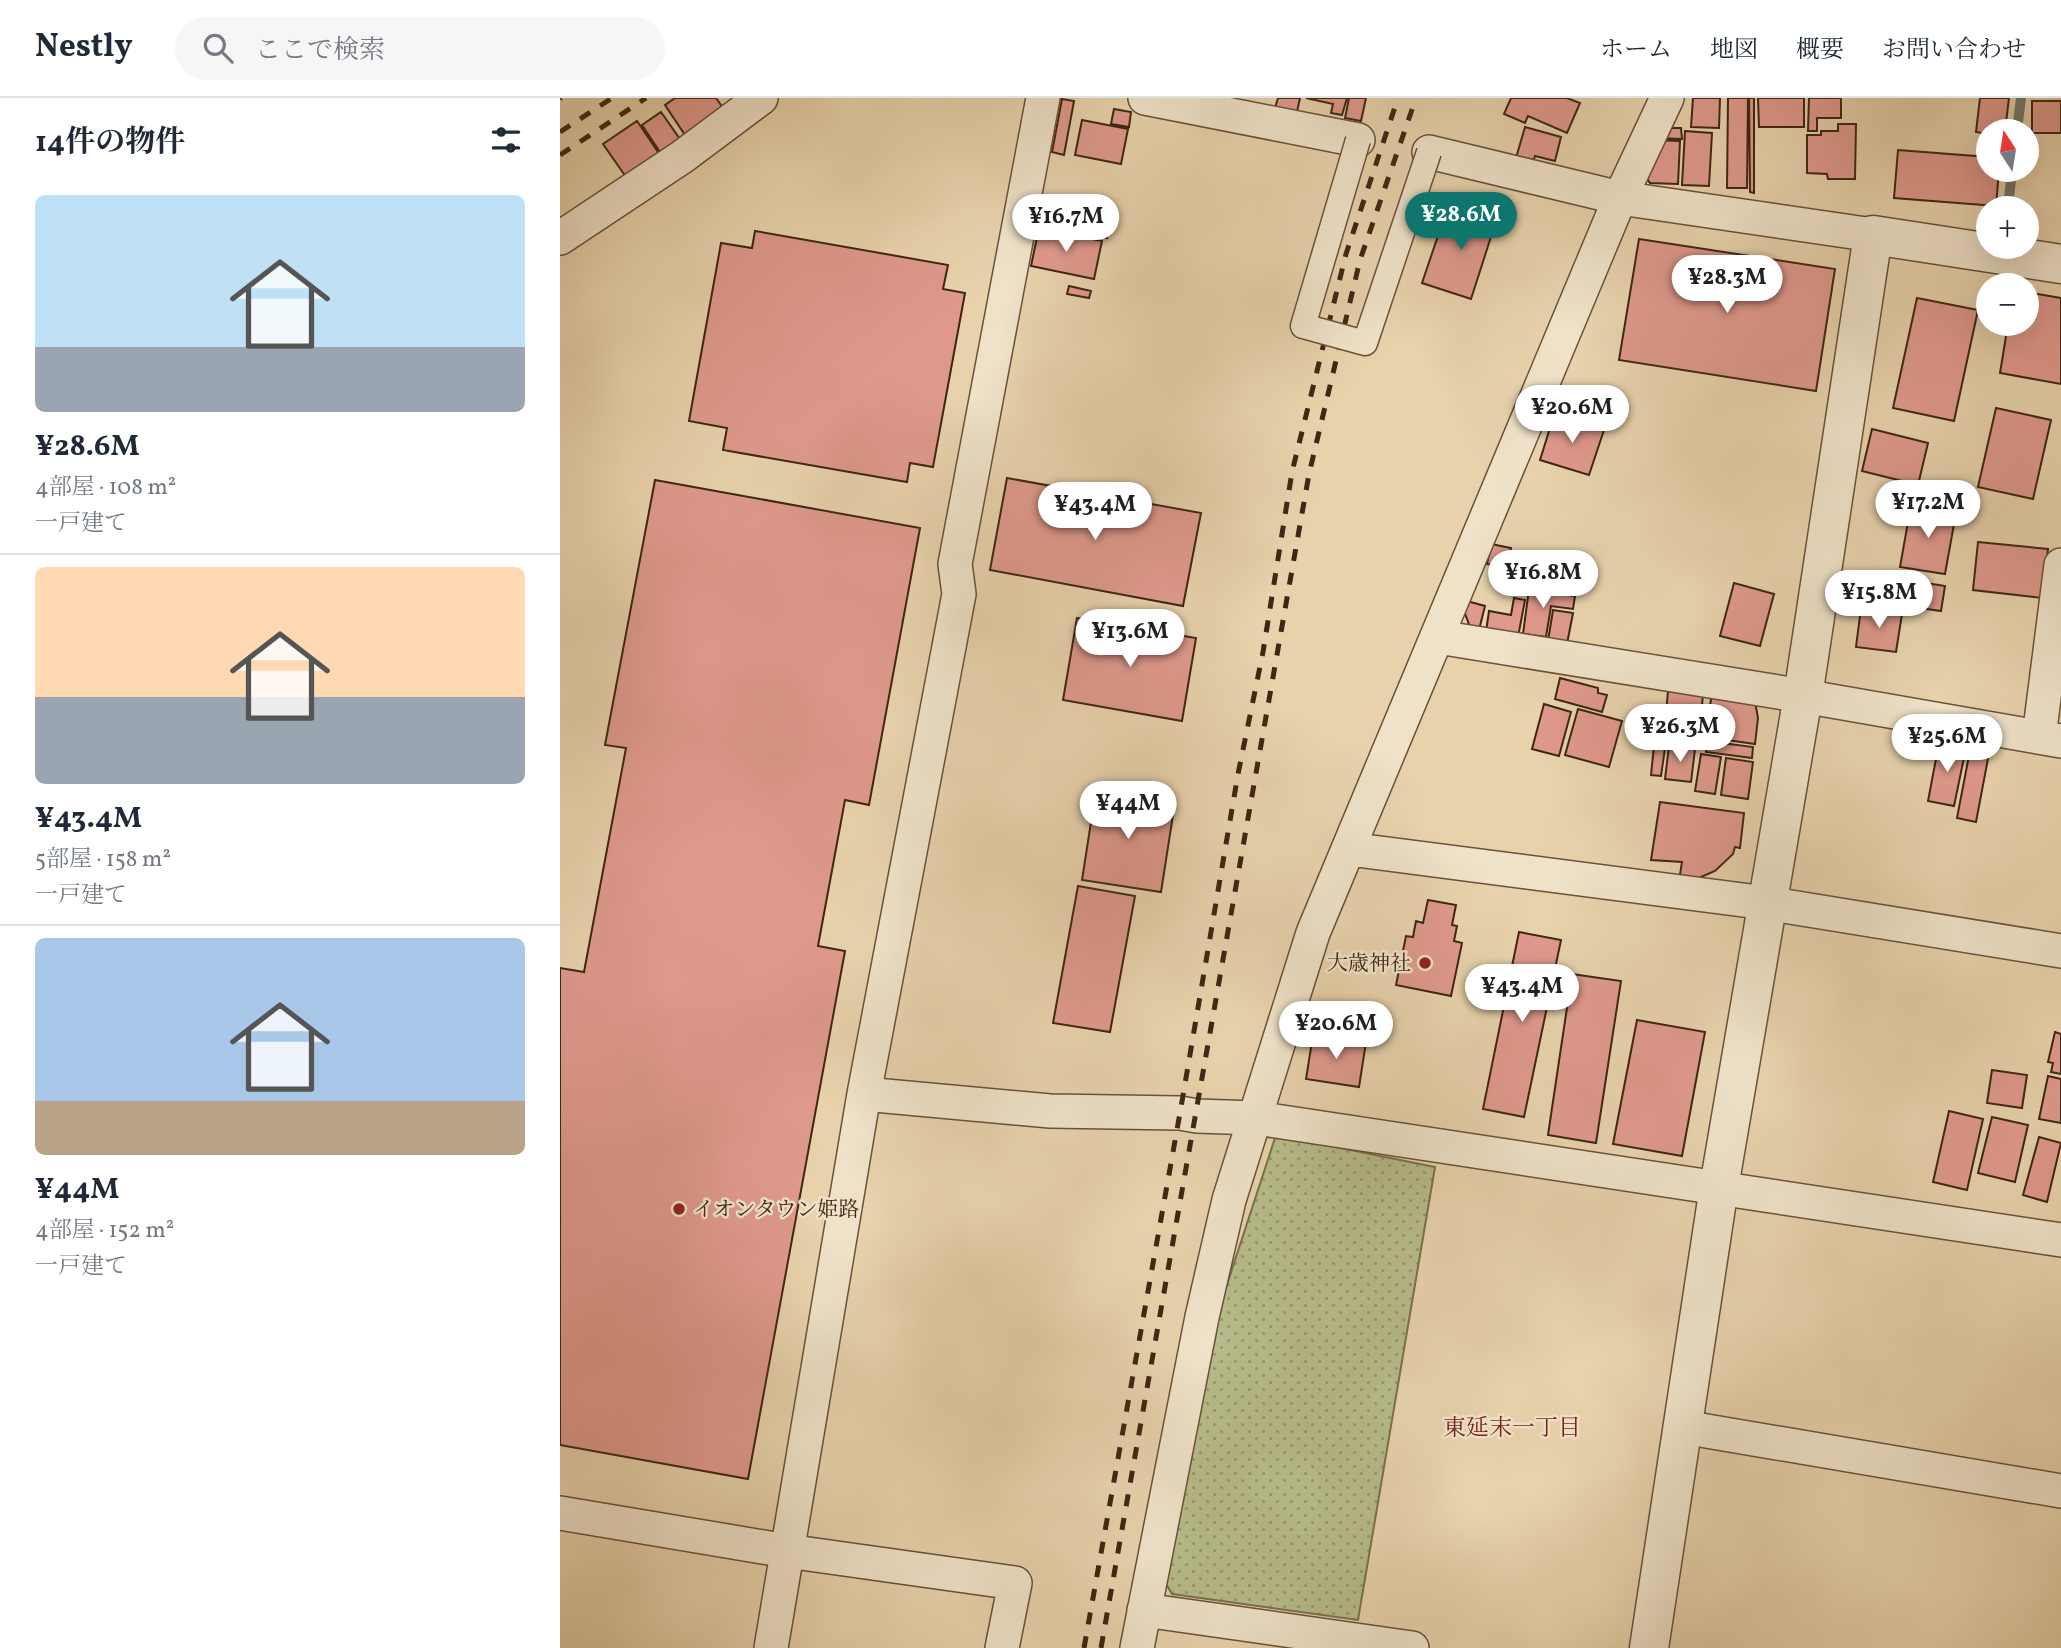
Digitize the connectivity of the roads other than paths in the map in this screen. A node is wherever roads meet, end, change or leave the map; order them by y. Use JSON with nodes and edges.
{"nodes":[{"id":1,"x":761,"y":98,"type":"edge"},
{"id":2,"x":1043,"y":98,"type":"edge"},
{"id":3,"x":1145,"y":98,"type":"edge"},
{"id":4,"x":1667,"y":98,"type":"edge"},
{"id":5,"x":1358,"y":140,"type":"joint"},
{"id":6,"x":1429,"y":152,"type":"joint"},
{"id":7,"x":1620,"y":198,"type":"junction"},
{"id":8,"x":1873,"y":235,"type":"junction"},
{"id":9,"x":560,"y":238,"type":"edge"},
{"id":10,"x":2061,"y":264,"type":"edge"},
{"id":11,"x":2061,"y":565,"type":"edge"},
{"id":12,"x":1438,"y":637,"type":"junction"},
{"id":13,"x":1803,"y":696,"type":"junction"},
{"id":14,"x":2050,"y":739,"type":"edge"},
{"id":15,"x":1349,"y":849,"type":"junction"},
{"id":16,"x":1766,"y":903,"type":"junction"},
{"id":17,"x":2061,"y":951,"type":"edge"},
{"id":18,"x":864,"y":1094,"type":"junction"},
{"id":19,"x":1256,"y":1118,"type":"junction"},
{"id":20,"x":1719,"y":1187,"type":"junction"},
{"id":21,"x":2061,"y":1240,"type":"edge"},
{"id":22,"x":1683,"y":1427,"type":"junction"},
{"id":23,"x":2061,"y":1491,"type":"edge"},
{"id":24,"x":560,"y":1513,"type":"edge"},
{"id":25,"x":787,"y":1551,"type":"junction"},
{"id":26,"x":1144,"y":1610,"type":"junction"},
{"id":27,"x":771,"y":1648,"type":"edge"},
{"id":28,"x":1002,"y":1648,"type":"edge"},
{"id":29,"x":1137,"y":1648,"type":"edge"},
{"id":30,"x":1412,"y":1648,"type":"edge"},
{"id":31,"x":1649,"y":1648,"type":"edge"}],
"edges":[{"from":1,"to":9,"type":"street"},
{"from":2,"to":18,"type":"street"},
{"from":3,"to":5,"type":"street"},
{"from":4,"to":7,"type":"street"},
{"from":5,"to":6,"type":"street","bridge":true},
{"from":6,"to":7,"type":"street"},
{"from":7,"to":8,"type":"street"},
{"from":7,"to":12,"type":"street"},
{"from":8,"to":10,"type":"street"},
{"from":8,"to":13,"type":"street"},
{"from":11,"to":14,"type":"street"},
{"from":12,"to":13,"type":"street"},
{"from":12,"to":15,"type":"street"},
{"from":13,"to":14,"type":"street"},
{"from":13,"to":16,"type":"street"},
{"from":15,"to":16,"type":"street"},
{"from":15,"to":19,"type":"street"},
{"from":16,"to":17,"type":"street"},
{"from":16,"to":20,"type":"street"},
{"from":18,"to":19,"type":"street"},
{"from":18,"to":25,"type":"street"},
{"from":19,"to":20,"type":"street"},
{"from":19,"to":26,"type":"street"},
{"from":20,"to":21,"type":"street"},
{"from":20,"to":22,"type":"street"},
{"from":22,"to":23,"type":"street"},
{"from":22,"to":31,"type":"street"},
{"from":24,"to":25,"type":"street"},
{"from":25,"to":27,"type":"street"},
{"from":25,"to":28,"type":"street"},
{"from":26,"to":29,"type":"street"},
{"from":26,"to":30,"type":"street"}]}
